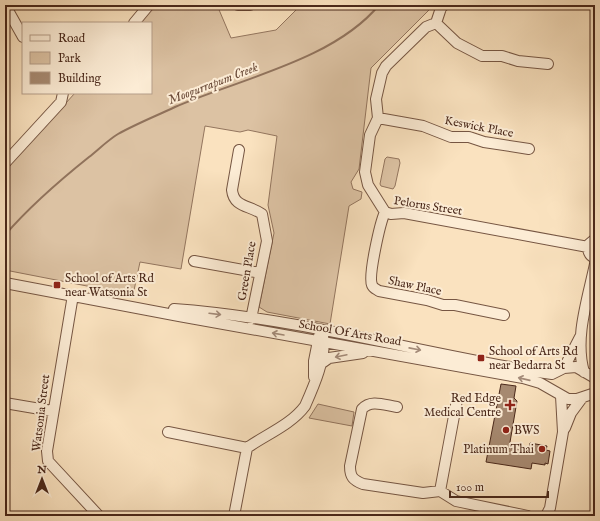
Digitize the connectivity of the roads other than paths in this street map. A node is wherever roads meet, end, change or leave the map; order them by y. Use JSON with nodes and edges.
{"nodes":[{"id":1,"x":6,"y":5,"type":"edge"},
{"id":2,"x":149,"y":5,"type":"edge"},
{"id":3,"x":238,"y":5,"type":"edge"},
{"id":4,"x":250,"y":5,"type":"edge"},
{"id":5,"x":444,"y":5,"type":"edge"},
{"id":6,"x":135,"y":22,"type":"edge"},
{"id":7,"x":436,"y":23,"type":"junction"},
{"id":8,"x":22,"y":35,"type":"edge"},
{"id":9,"x":548,"y":64,"type":"dead end"},
{"id":10,"x":63,"y":94,"type":"edge"},
{"id":11,"x":378,"y":118,"type":"junction"},
{"id":12,"x":529,"y":149,"type":"dead end"},
{"id":13,"x":239,"y":150,"type":"dead end"},
{"id":14,"x":5,"y":163,"type":"edge"},
{"id":15,"x":385,"y":212,"type":"junction"},
{"id":16,"x":591,"y":243,"type":"edge"},
{"id":17,"x":595,"y":258,"type":"edge"},
{"id":18,"x":194,"y":262,"type":"dead end"},
{"id":19,"x":595,"y":264,"type":"edge"},
{"id":20,"x":260,"y":273,"type":"junction"},
{"id":21,"x":5,"y":283,"type":"edge"},
{"id":22,"x":74,"y":295,"type":"junction"},
{"id":23,"x":134,"y":306,"type":"junction"},
{"id":24,"x":504,"y":315,"type":"dead end"},
{"id":25,"x":251,"y":318,"type":"junction"},
{"id":26,"x":322,"y":331,"type":"junction"},
{"id":27,"x":581,"y":336,"type":"junction"},
{"id":28,"x":321,"y":341,"type":"junction"},
{"id":29,"x":389,"y":353,"type":"junction"},
{"id":30,"x":322,"y":363,"type":"junction"},
{"id":31,"x":563,"y":369,"type":"junction"},
{"id":32,"x":588,"y":375,"type":"edge"},
{"id":33,"x":314,"y":382,"type":"junction"},
{"id":34,"x":595,"y":393,"type":"edge"},
{"id":35,"x":560,"y":395,"type":"junction"},
{"id":36,"x":583,"y":397,"type":"junction"},
{"id":37,"x":456,"y":400,"type":"dead end"},
{"id":38,"x":5,"y":403,"type":"edge"},
{"id":39,"x":397,"y":406,"type":"dead end"},
{"id":40,"x":52,"y":411,"type":"junction"},
{"id":41,"x":168,"y":432,"type":"dead end"},
{"id":42,"x":563,"y":432,"type":"junction"},
{"id":43,"x":247,"y":448,"type":"junction"},
{"id":44,"x":440,"y":491,"type":"junction"},
{"id":45,"x":99,"y":516,"type":"edge"},
{"id":46,"x":234,"y":516,"type":"edge"},
{"id":47,"x":528,"y":516,"type":"edge"},
{"id":48,"x":546,"y":516,"type":"edge"}],
"edges":[{"from":1,"to":8,"type":"street"},
{"from":2,"to":6,"type":"street"},
{"from":3,"to":4,"type":"street"},
{"from":5,"to":7,"type":"street"},
{"from":7,"to":9,"type":"street"},
{"from":7,"to":11,"type":"street","name":"Pelorus Street"},
{"from":10,"to":14,"type":"street"},
{"from":11,"to":12,"type":"street","name":"Keswick Place"},
{"from":11,"to":15,"type":"street","name":"Pelorus Street"},
{"from":13,"to":20,"type":"street","name":"Green Place"},
{"from":15,"to":16,"type":"street","name":"Pelorus Street"},
{"from":15,"to":24,"type":"street","name":"Shaw Place"},
{"from":16,"to":17,"type":"street"},
{"from":18,"to":20,"type":"street"},
{"from":19,"to":27,"type":"street"},
{"from":20,"to":25,"type":"street","name":"Green Place"},
{"from":21,"to":22,"type":"street","name":"School Of Arts Road"},
{"from":22,"to":23,"type":"street","name":"School Of Arts Road"},
{"from":22,"to":40,"type":"street","name":"Watsonia Street"},
{"from":23,"to":25,"type":"street","name":"School Of Arts Road","one_way":true},
{"from":28,"to":23,"type":"street","name":"School Of Arts Road","one_way":true},
{"from":25,"to":26,"type":"street","name":"School Of Arts Road"},
{"from":26,"to":28,"type":"street"},
{"from":26,"to":31,"type":"street","name":"School Of Arts Road","one_way":true},
{"from":27,"to":31,"type":"street"},
{"from":27,"to":32,"type":"street"},
{"from":28,"to":29,"type":"street","name":"School Of Arts Road"},
{"from":28,"to":30,"type":"street"},
{"from":28,"to":33,"type":"street"},
{"from":29,"to":30,"type":"street","one_way":true},
{"from":35,"to":29,"type":"street","name":"School Of Arts Road","one_way":true},
{"from":30,"to":33,"type":"street"},
{"from":31,"to":32,"type":"street"},
{"from":31,"to":35,"type":"street"},
{"from":32,"to":36,"type":"street"},
{"from":33,"to":43,"type":"street"},
{"from":34,"to":36,"type":"street"},
{"from":35,"to":36,"type":"street"},
{"from":35,"to":42,"type":"street"},
{"from":36,"to":42,"type":"street"},
{"from":37,"to":44,"type":"street"},
{"from":38,"to":40,"type":"street"},
{"from":39,"to":44,"type":"street"},
{"from":40,"to":45,"type":"street","name":"Watsonia Street"},
{"from":41,"to":43,"type":"street"},
{"from":42,"to":48,"type":"street"},
{"from":43,"to":46,"type":"street"},
{"from":44,"to":47,"type":"street"}]}
